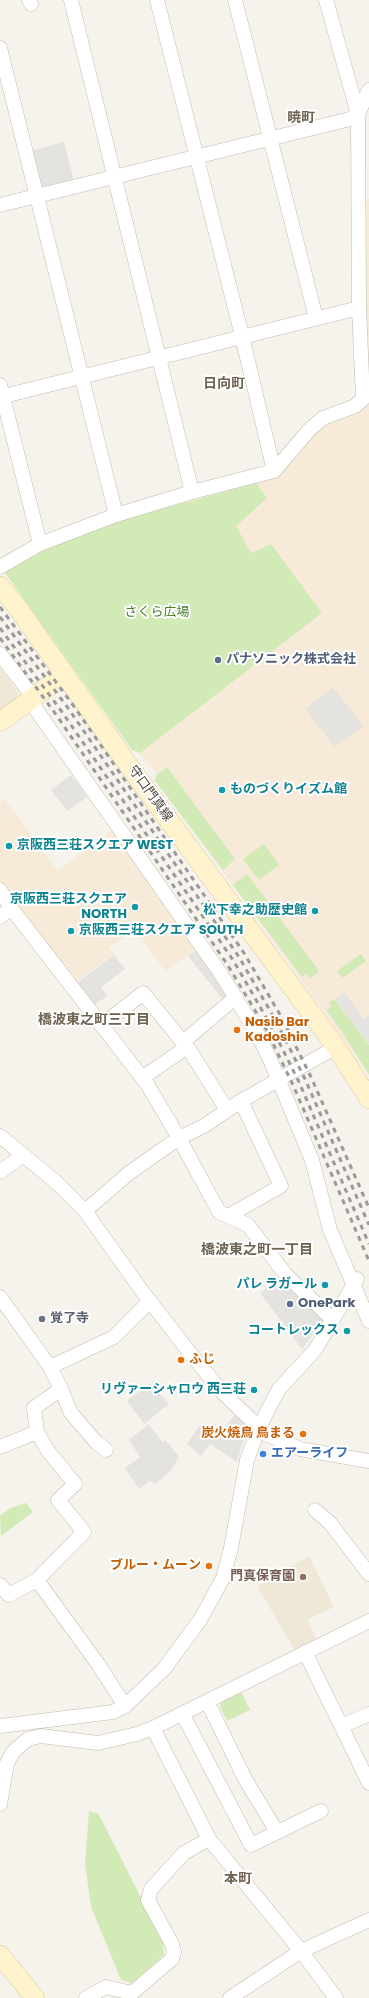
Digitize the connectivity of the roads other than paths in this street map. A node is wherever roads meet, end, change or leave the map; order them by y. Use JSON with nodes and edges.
{"nodes":[{"id":1,"x":71,"y":0,"type":"edge"},
{"id":2,"x":157,"y":0,"type":"edge"},
{"id":3,"x":235,"y":0,"type":"edge"},
{"id":4,"x":326,"y":0,"type":"edge"},
{"id":5,"x":0,"y":48,"type":"edge"},
{"id":6,"x":369,"y":90,"type":"edge"},
{"id":7,"x":358,"y":114,"type":"junction"},
{"id":8,"x":270,"y":138,"type":"junction"},
{"id":9,"x":196,"y":156,"type":"junction"},
{"id":10,"x":114,"y":178,"type":"junction"},
{"id":11,"x":37,"y":197,"type":"junction"},
{"id":12,"x":0,"y":206,"type":"edge"},
{"id":13,"x":359,"y":308,"type":"junction"},
{"id":14,"x":316,"y":318,"type":"junction"},
{"id":15,"x":242,"y":336,"type":"junction"},
{"id":16,"x":159,"y":356,"type":"junction"},
{"id":17,"x":81,"y":377,"type":"junction"},
{"id":18,"x":1,"y":393,"type":"edge"},
{"id":19,"x":274,"y":471,"type":"junction"},
{"id":20,"x":192,"y":492,"type":"junction"},
{"id":21,"x":116,"y":515,"type":"junction"},
{"id":22,"x":40,"y":544,"type":"junction"},
{"id":23,"x":0,"y":567,"type":"edge"},
{"id":24,"x":0,"y":586,"type":"edge"},
{"id":25,"x":0,"y":654,"type":"edge"},
{"id":26,"x":65,"y":674,"type":"junction"},
{"id":27,"x":32,"y":699,"type":"junction"},
{"id":28,"x":0,"y":722,"type":"edge"},
{"id":29,"x":0,"y":890,"type":"edge"},
{"id":30,"x":12,"y":908,"type":"junction"},
{"id":31,"x":0,"y":917,"type":"edge"},
{"id":32,"x":236,"y":997,"type":"junction"},
{"id":33,"x":102,"y":1025,"type":"junction"},
{"id":34,"x":185,"y":1044,"type":"junction"},
{"id":35,"x":336,"y":1047,"type":"junction"},
{"id":36,"x":142,"y":1078,"type":"junction"},
{"id":37,"x":277,"y":1080,"type":"junction"},
{"id":38,"x":369,"y":1099,"type":"edge"},
{"id":39,"x":241,"y":1101,"type":"junction"},
{"id":40,"x":227,"y":1110,"type":"junction"},
{"id":41,"x":0,"y":1136,"type":"edge"},
{"id":42,"x":180,"y":1138,"type":"junction"},
{"id":43,"x":23,"y":1155,"type":"junction"},
{"id":44,"x":0,"y":1172,"type":"edge"},
{"id":45,"x":84,"y":1211,"type":"junction"},
{"id":46,"x":228,"y":1216,"type":"junction"},
{"id":47,"x":356,"y":1280,"type":"junction"},
{"id":48,"x":0,"y":1297,"type":"edge"},
{"id":49,"x":150,"y":1301,"type":"junction"},
{"id":50,"x":332,"y":1320,"type":"junction"},
{"id":51,"x":369,"y":1321,"type":"edge"},
{"id":52,"x":50,"y":1367,"type":"junction"},
{"id":53,"x":61,"y":1389,"type":"junction"},
{"id":54,"x":258,"y":1427,"type":"junction"},
{"id":55,"x":37,"y":1432,"type":"junction"},
{"id":56,"x":0,"y":1447,"type":"edge"},
{"id":57,"x":106,"y":1450,"type":"dead end"},
{"id":58,"x":369,"y":1461,"type":"edge"},
{"id":59,"x":315,"y":1510,"type":"dead end"},
{"id":60,"x":369,"y":1574,"type":"edge"},
{"id":61,"x":37,"y":1580,"type":"junction"},
{"id":62,"x":0,"y":1585,"type":"edge"},
{"id":63,"x":369,"y":1620,"type":"edge"},
{"id":64,"x":305,"y":1652,"type":"junction"},
{"id":65,"x":207,"y":1701,"type":"junction"},
{"id":66,"x":125,"y":1706,"type":"junction"},
{"id":67,"x":182,"y":1713,"type":"junction"},
{"id":68,"x":369,"y":1714,"type":"edge"},
{"id":69,"x":0,"y":1726,"type":"edge"},
{"id":70,"x":342,"y":1726,"type":"junction"},
{"id":71,"x":153,"y":1728,"type":"junction"},
{"id":72,"x":369,"y":1783,"type":"edge"},
{"id":73,"x":0,"y":1804,"type":"edge"},
{"id":74,"x":320,"y":1811,"type":"dead end"},
{"id":75,"x":277,"y":1832,"type":"junction"},
{"id":76,"x":209,"y":1838,"type":"junction"},
{"id":77,"x":369,"y":1920,"type":"edge"},
{"id":78,"x":301,"y":1951,"type":"junction"},
{"id":79,"x":0,"y":1955,"type":"edge"},
{"id":80,"x":35,"y":1998,"type":"edge"},
{"id":81,"x":86,"y":1998,"type":"edge"},
{"id":82,"x":230,"y":1998,"type":"edge"},
{"id":83,"x":336,"y":1998,"type":"edge"}],
"edges":[{"from":1,"to":10,"type":"street"},
{"from":2,"to":9,"type":"street"},
{"from":3,"to":8,"type":"street"},
{"from":4,"to":7,"type":"street"},
{"from":5,"to":11,"type":"street"},
{"from":6,"to":7,"type":"street"},
{"from":7,"to":8,"type":"street"},
{"from":7,"to":13,"type":"street"},
{"from":8,"to":9,"type":"street"},
{"from":8,"to":14,"type":"street"},
{"from":9,"to":10,"type":"street"},
{"from":9,"to":15,"type":"street"},
{"from":10,"to":11,"type":"street"},
{"from":10,"to":16,"type":"street"},
{"from":11,"to":12,"type":"street"},
{"from":11,"to":17,"type":"street"},
{"from":13,"to":14,"type":"street"},
{"from":13,"to":19,"type":"street"},
{"from":14,"to":15,"type":"street"},
{"from":15,"to":16,"type":"street"},
{"from":15,"to":19,"type":"street"},
{"from":16,"to":17,"type":"street"},
{"from":16,"to":20,"type":"street"},
{"from":17,"to":18,"type":"street"},
{"from":17,"to":21,"type":"street"},
{"from":18,"to":22,"type":"street"},
{"from":19,"to":20,"type":"street"},
{"from":20,"to":21,"type":"street"},
{"from":21,"to":22,"type":"street"},
{"from":22,"to":23,"type":"street"},
{"from":24,"to":26,"type":"main road","name":"守口門真線"},
{"from":25,"to":27,"type":"street"},
{"from":26,"to":27,"type":"main road"},
{"from":26,"to":35,"type":"main road","name":"守口門真線"},
{"from":27,"to":28,"type":"main road"},
{"from":27,"to":32,"type":"street"},
{"from":29,"to":30,"type":"street"},
{"from":30,"to":31,"type":"street"},
{"from":30,"to":33,"type":"street"},
{"from":32,"to":34,"type":"street"},
{"from":32,"to":37,"type":"street"},
{"from":33,"to":34,"type":"street"},
{"from":33,"to":36,"type":"street"},
{"from":34,"to":36,"type":"street"},
{"from":34,"to":40,"type":"street"},
{"from":35,"to":37,"type":"street"},
{"from":35,"to":38,"type":"main road","name":"守口門真線"},
{"from":36,"to":42,"type":"street"},
{"from":37,"to":39,"type":"street"},
{"from":37,"to":47,"type":"street"},
{"from":39,"to":40,"type":"street"},
{"from":39,"to":46,"type":"street"},
{"from":40,"to":42,"type":"street"},
{"from":41,"to":43,"type":"street"},
{"from":42,"to":45,"type":"street"},
{"from":42,"to":46,"type":"street"},
{"from":43,"to":44,"type":"street"},
{"from":43,"to":45,"type":"street"},
{"from":45,"to":49,"type":"street"},
{"from":46,"to":50,"type":"street"},
{"from":47,"to":50,"type":"street"},
{"from":47,"to":51,"type":"street"},
{"from":48,"to":52,"type":"street"},
{"from":49,"to":52,"type":"street"},
{"from":49,"to":54,"type":"street"},
{"from":50,"to":54,"type":"street"},
{"from":52,"to":53,"type":"street"},
{"from":53,"to":55,"type":"street"},
{"from":53,"to":57,"type":"street"},
{"from":54,"to":58,"type":"street"},
{"from":54,"to":66,"type":"street"},
{"from":55,"to":56,"type":"street"},
{"from":55,"to":61,"type":"street"},
{"from":59,"to":60,"type":"street"},
{"from":61,"to":62,"type":"street"},
{"from":61,"to":66,"type":"street"},
{"from":63,"to":64,"type":"street"},
{"from":64,"to":65,"type":"street"},
{"from":64,"to":70,"type":"street"},
{"from":65,"to":67,"type":"street"},
{"from":65,"to":75,"type":"street"},
{"from":66,"to":69,"type":"street"},
{"from":67,"to":71,"type":"street"},
{"from":67,"to":75,"type":"street"},
{"from":68,"to":70,"type":"street"},
{"from":70,"to":72,"type":"street"},
{"from":71,"to":73,"type":"street"},
{"from":71,"to":76,"type":"street"},
{"from":74,"to":75,"type":"street"},
{"from":76,"to":78,"type":"street"},
{"from":76,"to":81,"type":"street"},
{"from":77,"to":78,"type":"street"},
{"from":78,"to":82,"type":"street"},
{"from":78,"to":83,"type":"street"},
{"from":79,"to":80,"type":"main road"}]}
